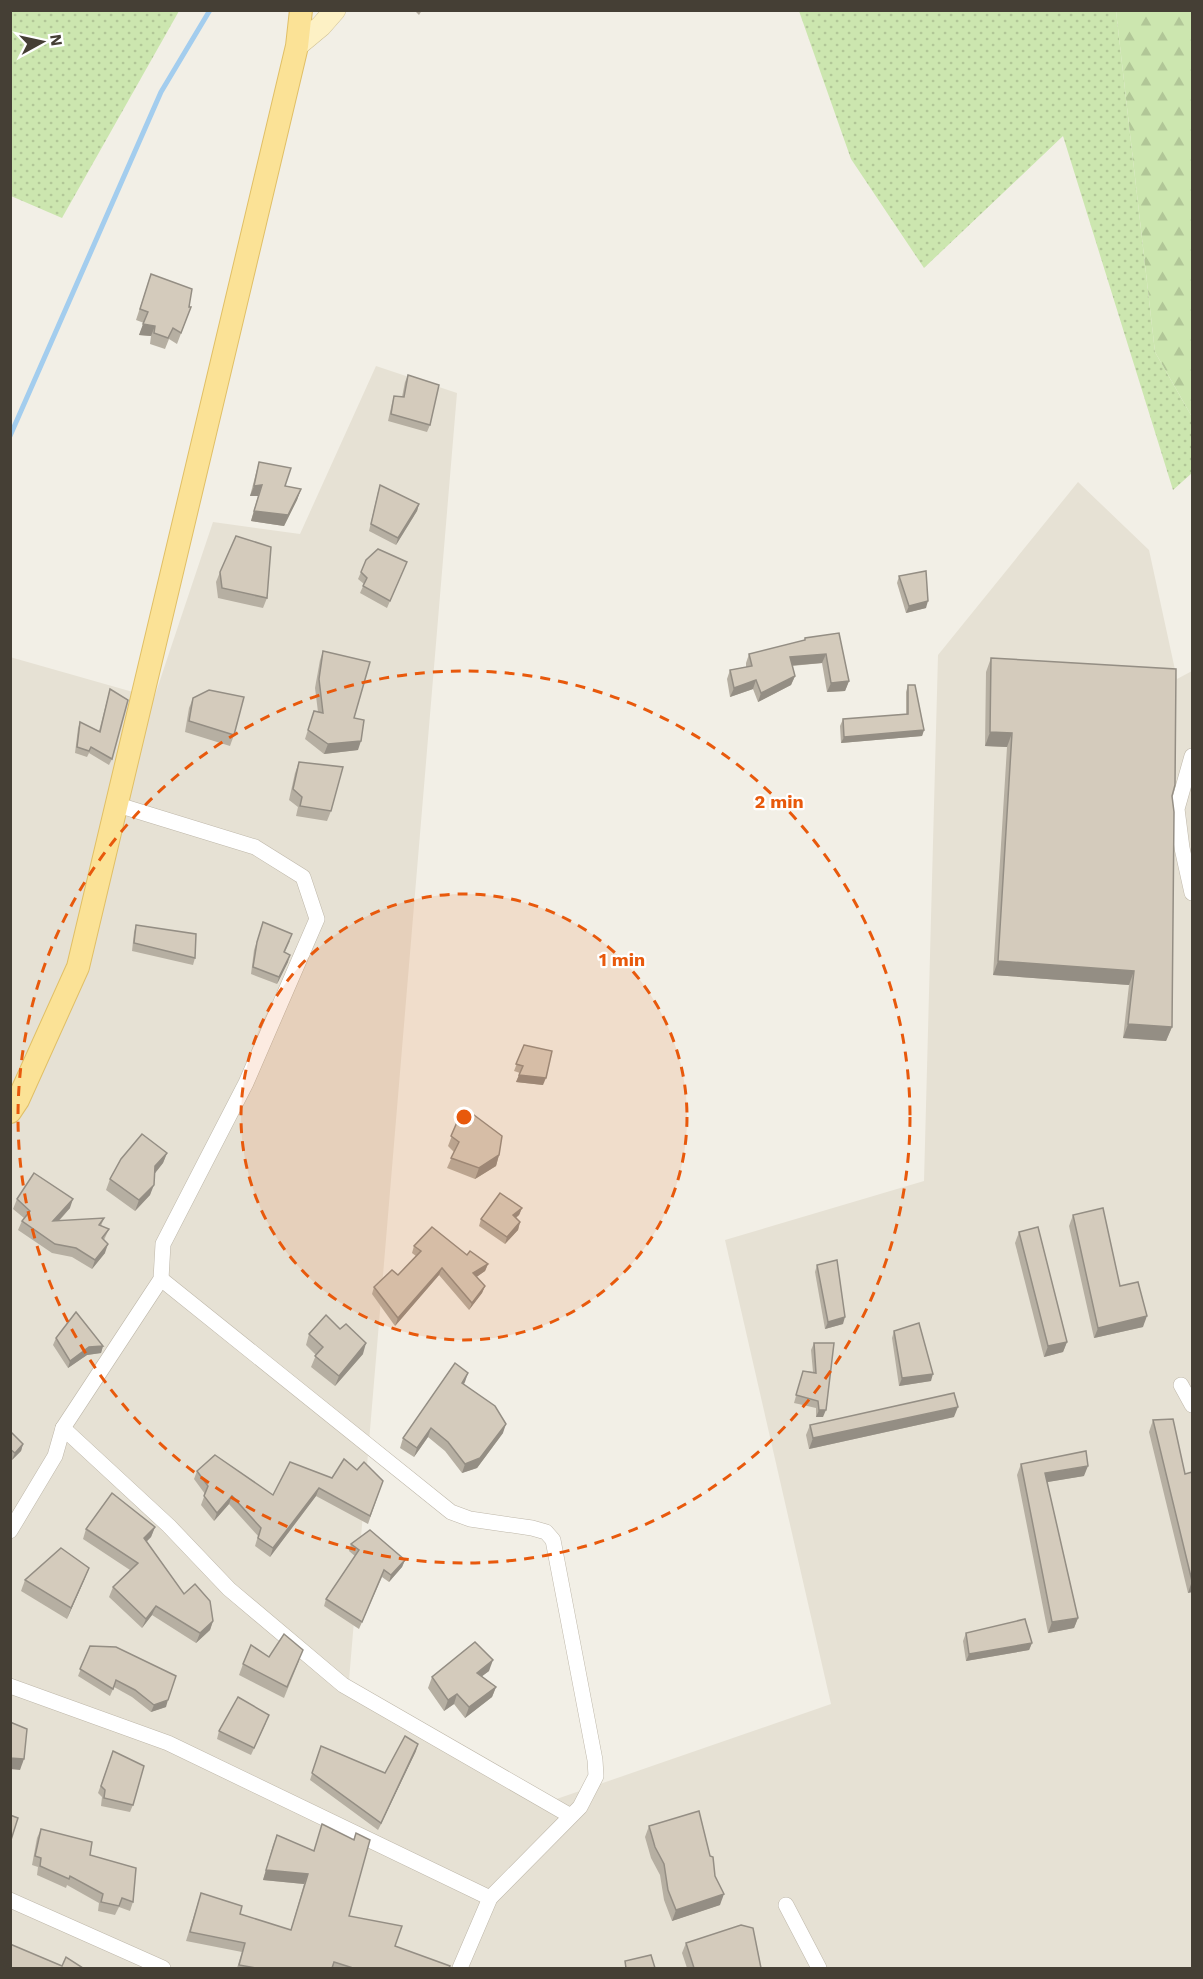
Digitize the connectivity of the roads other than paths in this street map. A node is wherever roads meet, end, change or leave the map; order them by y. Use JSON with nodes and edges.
{"nodes":[{"id":1,"x":301,"y":10,"type":"edge"},
{"id":2,"x":335,"y":10,"type":"edge"},
{"id":3,"x":297,"y":46,"type":"junction"},
{"id":4,"x":1192,"y":756,"type":"edge"},
{"id":5,"x":117,"y":805,"type":"junction"},
{"id":6,"x":1192,"y":893,"type":"edge"},
{"id":7,"x":10,"y":1112,"type":"edge"},
{"id":8,"x":161,"y":1279,"type":"junction"},
{"id":9,"x":1181,"y":1385,"type":"dead end"},
{"id":10,"x":1192,"y":1405,"type":"edge"},
{"id":11,"x":63,"y":1428,"type":"junction"},
{"id":12,"x":10,"y":1531,"type":"edge"},
{"id":13,"x":10,"y":1686,"type":"edge"},
{"id":14,"x":569,"y":1815,"type":"junction"},
{"id":15,"x":490,"y":1898,"type":"junction"},
{"id":16,"x":10,"y":1900,"type":"edge"},
{"id":17,"x":786,"y":1905,"type":"dead end"},
{"id":18,"x":163,"y":1968,"type":"edge"},
{"id":19,"x":460,"y":1968,"type":"edge"},
{"id":20,"x":819,"y":1968,"type":"edge"}],
"edges":[{"from":1,"to":3,"type":"main road"},
{"from":2,"to":3,"type":"main road"},
{"from":3,"to":5,"type":"main road"},
{"from":4,"to":6,"type":"street"},
{"from":5,"to":7,"type":"main road"},
{"from":5,"to":8,"type":"street"},
{"from":8,"to":11,"type":"street"},
{"from":8,"to":14,"type":"street"},
{"from":9,"to":10,"type":"street"},
{"from":11,"to":12,"type":"street"},
{"from":11,"to":14,"type":"street"},
{"from":13,"to":15,"type":"street"},
{"from":14,"to":15,"type":"street"},
{"from":15,"to":19,"type":"street"},
{"from":16,"to":18,"type":"street"},
{"from":17,"to":20,"type":"street"}]}
